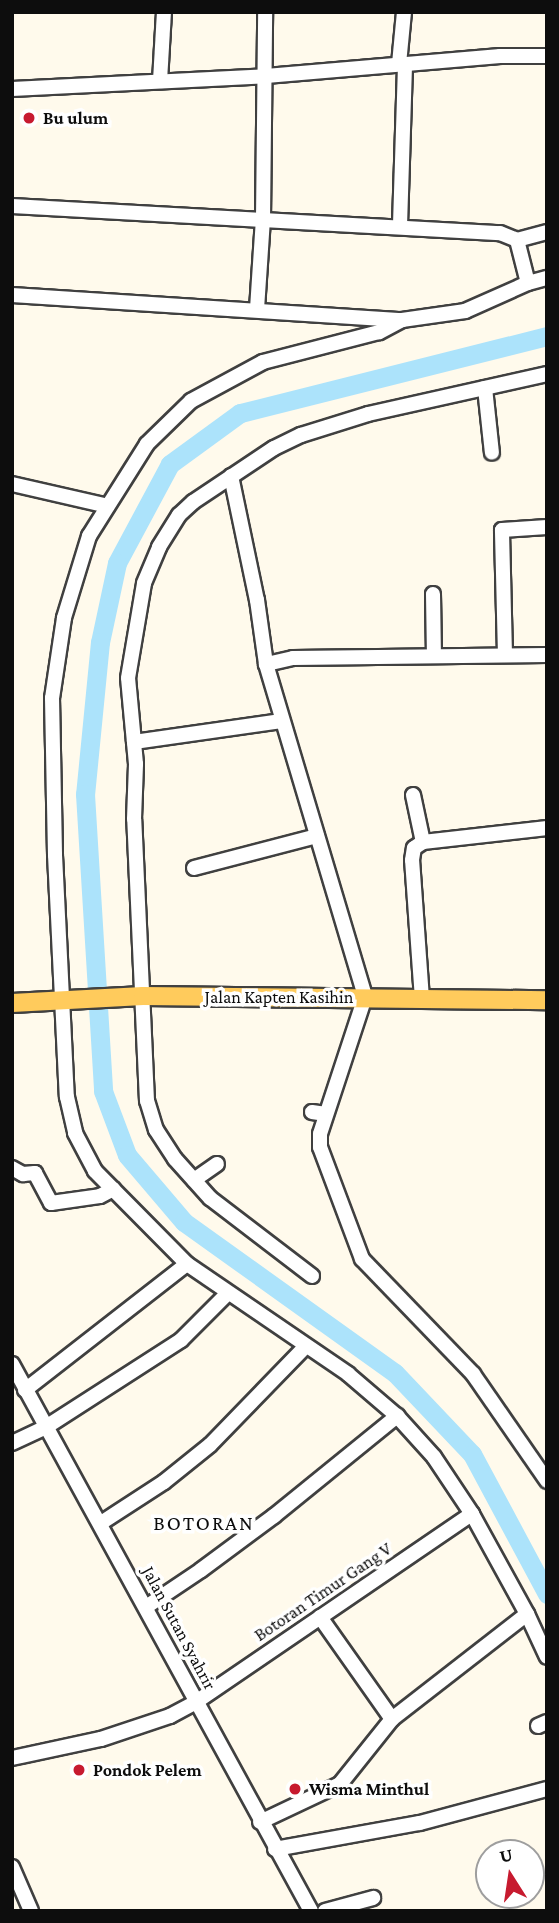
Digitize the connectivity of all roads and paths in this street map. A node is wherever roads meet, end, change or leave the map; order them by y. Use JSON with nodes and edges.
{"nodes":[{"id":1,"x":164,"y":12,"type":"edge"},
{"id":2,"x":265,"y":12,"type":"edge"},
{"id":3,"x":404,"y":12,"type":"edge"},
{"id":4,"x":547,"y":56,"type":"edge"},
{"id":5,"x":402,"y":64,"type":"junction"},
{"id":6,"x":266,"y":76,"type":"junction"},
{"id":7,"x":160,"y":81,"type":"junction"},
{"id":8,"x":12,"y":89,"type":"edge"},
{"id":9,"x":12,"y":206,"type":"edge"},
{"id":10,"x":263,"y":219,"type":"junction"},
{"id":11,"x":400,"y":225,"type":"junction"},
{"id":12,"x":547,"y":232,"type":"edge"},
{"id":13,"x":517,"y":240,"type":"junction"},
{"id":14,"x":547,"y":278,"type":"edge"},
{"id":15,"x":528,"y":283,"type":"junction"},
{"id":16,"x":12,"y":295,"type":"edge"},
{"id":17,"x":257,"y":309,"type":"junction"},
{"id":18,"x":401,"y":320,"type":"junction"},
{"id":19,"x":547,"y":374,"type":"edge"},
{"id":20,"x":485,"y":388,"type":"junction"},
{"id":21,"x":492,"y":453,"type":"dead end"},
{"id":22,"x":231,"y":476,"type":"junction"},
{"id":23,"x":12,"y":484,"type":"edge"},
{"id":24,"x":108,"y":506,"type":"junction"},
{"id":25,"x":547,"y":527,"type":"edge"},
{"id":26,"x":433,"y":594,"type":"dead end"},
{"id":27,"x":505,"y":655,"type":"junction"},
{"id":28,"x":547,"y":655,"type":"edge"},
{"id":29,"x":434,"y":656,"type":"junction"},
{"id":30,"x":266,"y":664,"type":"junction"},
{"id":31,"x":282,"y":721,"type":"junction"},
{"id":32,"x":134,"y":742,"type":"junction"},
{"id":33,"x":413,"y":795,"type":"dead end"},
{"id":34,"x":547,"y":828,"type":"edge"},
{"id":35,"x":317,"y":836,"type":"junction"},
{"id":36,"x":423,"y":842,"type":"junction"},
{"id":37,"x":194,"y":868,"type":"dead end"},
{"id":38,"x":141,"y":996,"type":"junction"},
{"id":39,"x":365,"y":997,"type":"junction"},
{"id":40,"x":67,"y":999,"type":"junction"},
{"id":41,"x":422,"y":999,"type":"junction"},
{"id":42,"x":547,"y":1000,"type":"edge"},
{"id":43,"x":12,"y":1003,"type":"edge"},
{"id":44,"x":217,"y":1164,"type":"dead end"},
{"id":45,"x":12,"y":1168,"type":"edge"},
{"id":46,"x":194,"y":1180,"type":"junction"},
{"id":47,"x":113,"y":1189,"type":"junction"},
{"id":48,"x":187,"y":1264,"type":"junction"},
{"id":49,"x":312,"y":1276,"type":"dead end"},
{"id":50,"x":227,"y":1294,"type":"junction"},
{"id":51,"x":305,"y":1347,"type":"junction"},
{"id":52,"x":12,"y":1364,"type":"edge"},
{"id":53,"x":25,"y":1390,"type":"junction"},
{"id":54,"x":397,"y":1416,"type":"junction"},
{"id":55,"x":46,"y":1427,"type":"junction"},
{"id":56,"x":12,"y":1443,"type":"edge"},
{"id":57,"x":547,"y":1481,"type":"edge"},
{"id":58,"x":472,"y":1514,"type":"junction"},
{"id":59,"x":101,"y":1523,"type":"junction"},
{"id":60,"x":146,"y":1607,"type":"junction"},
{"id":61,"x":527,"y":1614,"type":"junction"},
{"id":62,"x":320,"y":1617,"type":"junction"},
{"id":63,"x":547,"y":1657,"type":"edge"},
{"id":64,"x":196,"y":1702,"type":"junction"},
{"id":65,"x":392,"y":1718,"type":"junction"},
{"id":66,"x":12,"y":1758,"type":"edge"},
{"id":67,"x":547,"y":1789,"type":"edge"},
{"id":68,"x":260,"y":1822,"type":"junction"},
{"id":69,"x":275,"y":1849,"type":"junction"},
{"id":70,"x":12,"y":1867,"type":"edge"},
{"id":71,"x":373,"y":1898,"type":"dead end"},
{"id":72,"x":31,"y":1911,"type":"edge"},
{"id":73,"x":311,"y":1911,"type":"edge"},
{"id":74,"x":325,"y":1911,"type":"edge"}],
"edges":[{"from":1,"to":7,"type":"street"},
{"from":2,"to":6,"type":"street"},
{"from":3,"to":5,"type":"street"},
{"from":4,"to":5,"type":"street"},
{"from":5,"to":6,"type":"street"},
{"from":5,"to":11,"type":"street"},
{"from":6,"to":7,"type":"street"},
{"from":6,"to":10,"type":"street"},
{"from":7,"to":8,"type":"street"},
{"from":9,"to":10,"type":"street"},
{"from":10,"to":11,"type":"street"},
{"from":10,"to":17,"type":"street"},
{"from":11,"to":13,"type":"street"},
{"from":12,"to":13,"type":"street"},
{"from":13,"to":15,"type":"street"},
{"from":14,"to":15,"type":"street"},
{"from":15,"to":18,"type":"street"},
{"from":16,"to":17,"type":"street"},
{"from":17,"to":18,"type":"street"},
{"from":18,"to":24,"type":"street"},
{"from":19,"to":20,"type":"street"},
{"from":20,"to":21,"type":"street"},
{"from":20,"to":22,"type":"street"},
{"from":22,"to":30,"type":"street"},
{"from":22,"to":32,"type":"street"},
{"from":23,"to":24,"type":"street"},
{"from":24,"to":40,"type":"street"},
{"from":25,"to":27,"type":"street"},
{"from":26,"to":29,"type":"street"},
{"from":27,"to":28,"type":"street"},
{"from":27,"to":29,"type":"street"},
{"from":29,"to":30,"type":"street"},
{"from":30,"to":31,"type":"street"},
{"from":31,"to":32,"type":"street"},
{"from":31,"to":35,"type":"street"},
{"from":32,"to":38,"type":"street"},
{"from":33,"to":36,"type":"street"},
{"from":34,"to":36,"type":"street"},
{"from":35,"to":37,"type":"street"},
{"from":35,"to":39,"type":"street"},
{"from":36,"to":41,"type":"street"},
{"from":38,"to":39,"type":"main road","name":"Jalan Kapten Kasihin"},
{"from":38,"to":40,"type":"main road","name":"Jalan Kapten Kasihin"},
{"from":38,"to":46,"type":"street"},
{"from":39,"to":41,"type":"main road","name":"Jalan Kapten Kasihin"},
{"from":39,"to":57,"type":"street"},
{"from":40,"to":43,"type":"main road","name":"Jalan Kapten Kasihin"},
{"from":40,"to":47,"type":"street"},
{"from":41,"to":42,"type":"main road","name":"Jalan Kapten Kasihin"},
{"from":44,"to":46,"type":"street"},
{"from":45,"to":47,"type":"street"},
{"from":46,"to":49,"type":"street"},
{"from":47,"to":48,"type":"street"},
{"from":48,"to":50,"type":"street"},
{"from":48,"to":53,"type":"street"},
{"from":50,"to":51,"type":"street"},
{"from":50,"to":55,"type":"street"},
{"from":51,"to":54,"type":"street"},
{"from":51,"to":59,"type":"street"},
{"from":52,"to":53,"type":"street","name":"Jalan Sutan Syahrir"},
{"from":53,"to":55,"type":"street","name":"Jalan Sutan Syahrir"},
{"from":54,"to":58,"type":"street"},
{"from":54,"to":60,"type":"street"},
{"from":55,"to":56,"type":"street"},
{"from":55,"to":59,"type":"street","name":"Jalan Sutan Syahrir"},
{"from":58,"to":61,"type":"street"},
{"from":58,"to":62,"type":"street","name":"Botoran Timur Gang V"},
{"from":59,"to":60,"type":"street","name":"Jalan Sutan Syahrir"},
{"from":60,"to":64,"type":"street","name":"Jalan Sutan Syahrir"},
{"from":61,"to":63,"type":"street"},
{"from":61,"to":65,"type":"street"},
{"from":62,"to":64,"type":"street","name":"Botoran Timur Gang V"},
{"from":62,"to":65,"type":"street"},
{"from":64,"to":66,"type":"street","name":"Botoran Timur Gang V"},
{"from":64,"to":68,"type":"street","name":"Jalan Sutan Syahrir"},
{"from":65,"to":68,"type":"street"},
{"from":67,"to":69,"type":"street"},
{"from":68,"to":69,"type":"street","name":"Jalan Sutan Syahrir"},
{"from":69,"to":73,"type":"street","name":"Jalan Sutan Syahrir"},
{"from":70,"to":72,"type":"street"},
{"from":71,"to":74,"type":"street"}]}
